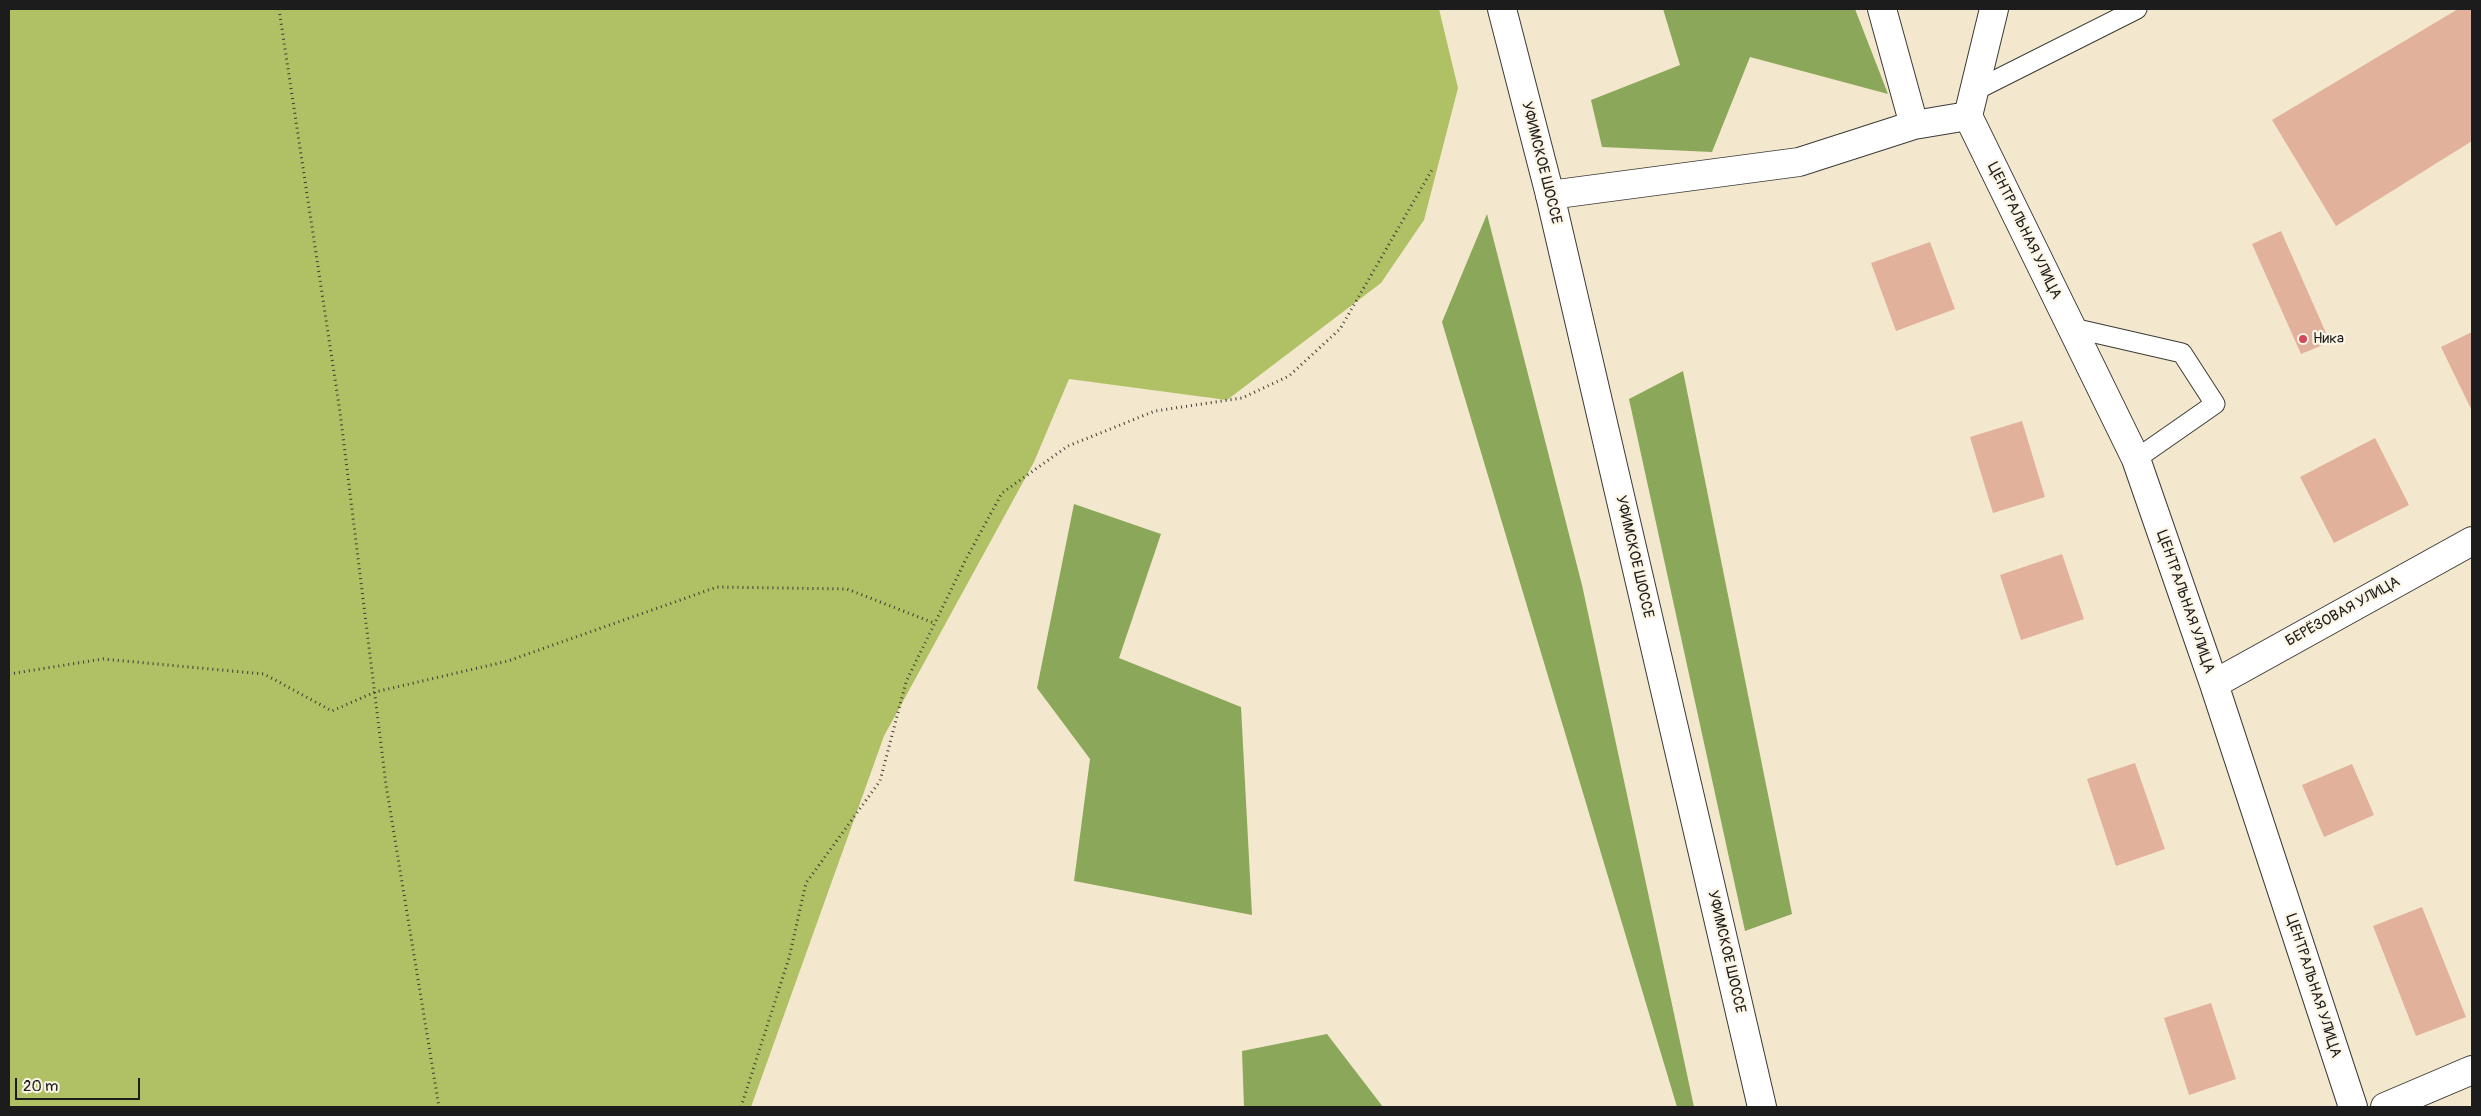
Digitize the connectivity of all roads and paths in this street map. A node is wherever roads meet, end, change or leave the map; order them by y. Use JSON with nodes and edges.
{"nodes":[{"id":1,"x":279,"y":9,"type":"edge"},
{"id":2,"x":1502,"y":9,"type":"edge"},
{"id":3,"x":1882,"y":9,"type":"edge"},
{"id":4,"x":1994,"y":9,"type":"edge"},
{"id":5,"x":2137,"y":9,"type":"edge"},
{"id":6,"x":1974,"y":91,"type":"junction"},
{"id":7,"x":1968,"y":116,"type":"junction"},
{"id":8,"x":1914,"y":125,"type":"junction"},
{"id":9,"x":1433,"y":168,"type":"dead end"},
{"id":10,"x":1550,"y":196,"type":"junction"},
{"id":11,"x":2073,"y":328,"type":"junction"},
{"id":12,"x":2136,"y":459,"type":"junction"},
{"id":13,"x":2472,"y":541,"type":"edge"},
{"id":14,"x":934,"y":623,"type":"junction"},
{"id":15,"x":9,"y":674,"type":"edge"},
{"id":16,"x":2214,"y":684,"type":"junction"},
{"id":17,"x":375,"y":692,"type":"junction"},
{"id":18,"x":2472,"y":1070,"type":"edge"},
{"id":19,"x":439,"y":1107,"type":"edge"},
{"id":20,"x":741,"y":1107,"type":"edge"},
{"id":21,"x":1762,"y":1107,"type":"edge"},
{"id":22,"x":2353,"y":1107,"type":"edge"},
{"id":23,"x":2385,"y":1107,"type":"edge"}],
"edges":[{"from":1,"to":17,"type":"path"},
{"from":2,"to":10,"type":"street","name":"УФИМСКОЕ ШОССЕ"},
{"from":3,"to":8,"type":"street"},
{"from":4,"to":6,"type":"street"},
{"from":5,"to":6,"type":"lane"},
{"from":6,"to":7,"type":"street"},
{"from":7,"to":8,"type":"street"},
{"from":7,"to":11,"type":"street","name":"ЦЕНТРАЛЬНАЯ УЛИЦА"},
{"from":8,"to":10,"type":"street"},
{"from":9,"to":14,"type":"path"},
{"from":10,"to":21,"type":"street","name":"УФИМСКОЕ ШОССЕ"},
{"from":11,"to":12,"type":"street","name":"ЦЕНТРАЛЬНАЯ УЛИЦА"},
{"from":11,"to":12,"type":"lane"},
{"from":12,"to":16,"type":"street","name":"ЦЕНТРАЛЬНАЯ УЛИЦА"},
{"from":13,"to":16,"type":"street","name":"БЕРЁЗОВАЯ УЛИЦА"},
{"from":14,"to":17,"type":"path"},
{"from":14,"to":20,"type":"path"},
{"from":15,"to":17,"type":"path"},
{"from":16,"to":22,"type":"street","name":"ЦЕНТРАЛЬНАЯ УЛИЦА"},
{"from":17,"to":19,"type":"path"},
{"from":18,"to":23,"type":"street"}]}
